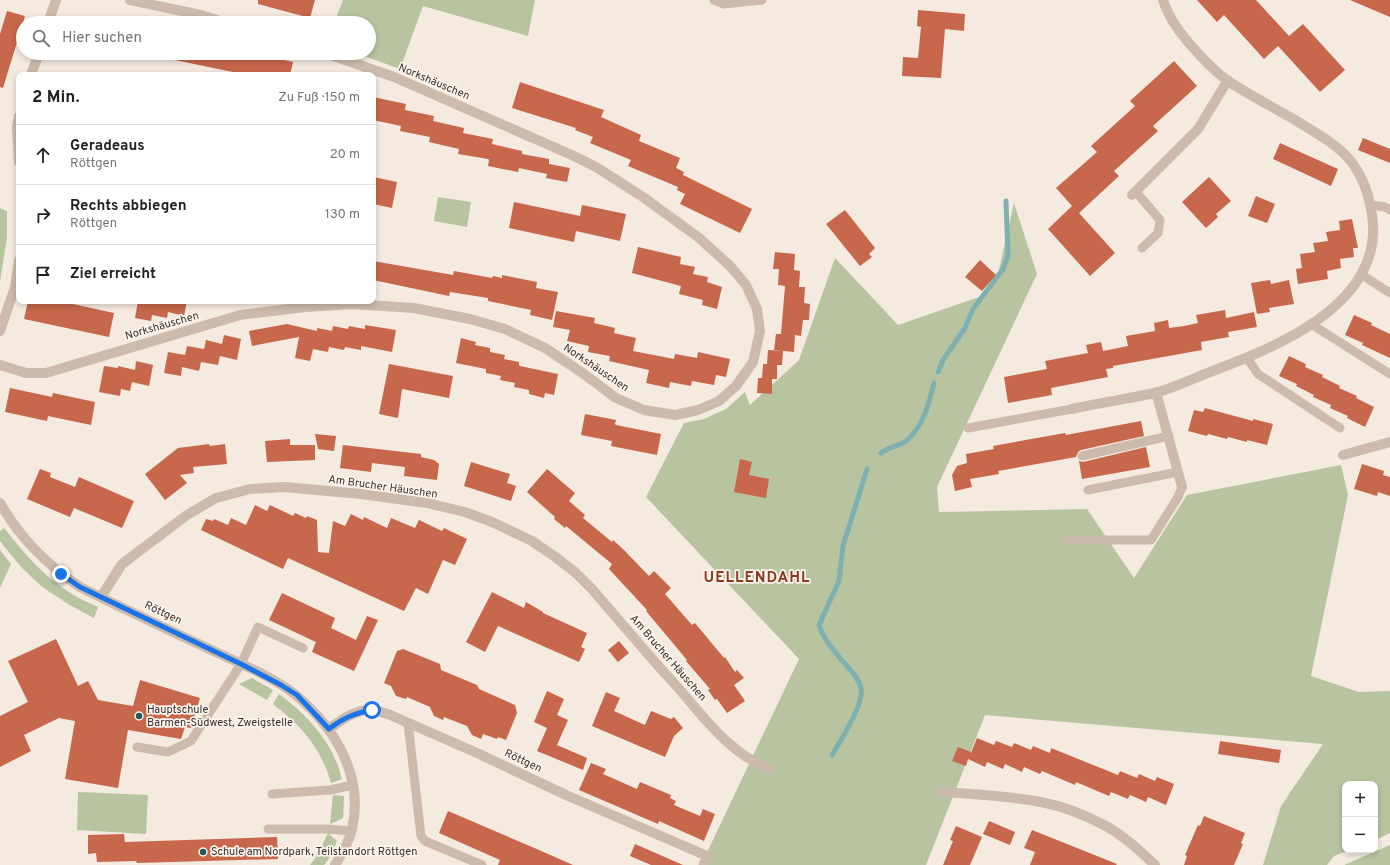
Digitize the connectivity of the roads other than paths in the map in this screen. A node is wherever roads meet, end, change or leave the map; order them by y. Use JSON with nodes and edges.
{"nodes":[{"id":1,"x":56,"y":0,"type":"edge"},
{"id":2,"x":130,"y":0,"type":"edge"},
{"id":3,"x":714,"y":0,"type":"edge"},
{"id":4,"x":762,"y":0,"type":"edge"},
{"id":5,"x":1162,"y":0,"type":"edge"},
{"id":6,"x":50,"y":16,"type":"edge"},
{"id":7,"x":204,"y":16,"type":"edge"},
{"id":8,"x":36,"y":60,"type":"edge"},
{"id":9,"x":345,"y":60,"type":"edge"},
{"id":10,"x":32,"y":72,"type":"edge"},
{"id":11,"x":1228,"y":80,"type":"junction"},
{"id":12,"x":1134,"y":194,"type":"joint"},
{"id":13,"x":1371,"y":205,"type":"junction"},
{"id":14,"x":1390,"y":210,"type":"edge"},
{"id":15,"x":1142,"y":248,"type":"dead end"},
{"id":16,"x":1362,"y":275,"type":"junction"},
{"id":17,"x":16,"y":280,"type":"edge"},
{"id":18,"x":1390,"y":293,"type":"edge"},
{"id":19,"x":352,"y":304,"type":"edge"},
{"id":20,"x":352,"y":304,"type":"edge"},
{"id":21,"x":1311,"y":324,"type":"junction"},
{"id":22,"x":0,"y":331,"type":"edge"},
{"id":23,"x":1246,"y":358,"type":"junction"},
{"id":24,"x":0,"y":365,"type":"edge"},
{"id":25,"x":1390,"y":374,"type":"edge"},
{"id":26,"x":1156,"y":392,"type":"junction"},
{"id":27,"x":1072,"y":409,"type":"joint"},
{"id":28,"x":968,"y":428,"type":"dead end"},
{"id":29,"x":1340,"y":428,"type":"dead end"},
{"id":30,"x":1168,"y":436,"type":"junction"},
{"id":31,"x":1390,"y":442,"type":"edge"},
{"id":32,"x":1343,"y":455,"type":"dead end"},
{"id":33,"x":1082,"y":456,"type":"dead end"},
{"id":34,"x":1178,"y":472,"type":"junction"},
{"id":35,"x":1182,"y":487,"type":"joint"},
{"id":36,"x":1088,"y":490,"type":"dead end"},
{"id":37,"x":0,"y":503,"type":"edge"},
{"id":38,"x":1067,"y":540,"type":"dead end"},
{"id":39,"x":101,"y":598,"type":"junction"},
{"id":40,"x":303,"y":648,"type":"dead end"},
{"id":41,"x":241,"y":664,"type":"junction"},
{"id":42,"x":408,"y":723,"type":"junction"},
{"id":43,"x":329,"y":729,"type":"junction"},
{"id":44,"x":137,"y":747,"type":"dead end"},
{"id":45,"x":770,"y":769,"type":"dead end"},
{"id":46,"x":353,"y":785,"type":"junction"},
{"id":47,"x":941,"y":792,"type":"dead end"},
{"id":48,"x":272,"y":794,"type":"dead end"},
{"id":49,"x":268,"y":829,"type":"dead end"},
{"id":50,"x":352,"y":831,"type":"junction"},
{"id":51,"x":705,"y":860,"type":"edge"},
{"id":52,"x":338,"y":864,"type":"edge"},
{"id":53,"x":482,"y":865,"type":"edge"},
{"id":54,"x":1155,"y":865,"type":"edge"}],
"edges":[{"from":1,"to":6,"type":"street"},
{"from":2,"to":7,"type":"street"},
{"from":3,"to":4,"type":"lane"},
{"from":5,"to":11,"type":"street"},
{"from":8,"to":10,"type":"street"},
{"from":9,"to":20,"type":"street","name":"Norkshäuschen"},
{"from":11,"to":12,"type":"street"},
{"from":11,"to":13,"type":"street"},
{"from":12,"to":15,"type":"lane"},
{"from":13,"to":14,"type":"lane"},
{"from":13,"to":16,"type":"street"},
{"from":16,"to":18,"type":"lane"},
{"from":16,"to":21,"type":"street"},
{"from":17,"to":22,"type":"street"},
{"from":19,"to":24,"type":"street","name":"Norkshäuschen"},
{"from":21,"to":23,"type":"street"},
{"from":21,"to":25,"type":"lane"},
{"from":23,"to":26,"type":"street"},
{"from":23,"to":29,"type":"lane"},
{"from":26,"to":27,"type":"street"},
{"from":26,"to":30,"type":"street"},
{"from":27,"to":28,"type":"lane"},
{"from":30,"to":33,"type":"lane"},
{"from":30,"to":34,"type":"street"},
{"from":31,"to":32,"type":"street"},
{"from":34,"to":35,"type":"street"},
{"from":34,"to":36,"type":"lane"},
{"from":35,"to":38,"type":"lane"},
{"from":37,"to":39,"type":"street","name":"Röttgen"},
{"from":39,"to":41,"type":"street","name":"Röttgen"},
{"from":39,"to":45,"type":"street","name":"Am Brucher Häuschen"},
{"from":40,"to":41,"type":"lane"},
{"from":41,"to":43,"type":"street","name":"Röttgen"},
{"from":41,"to":44,"type":"lane"},
{"from":42,"to":43,"type":"street","name":"Röttgen"},
{"from":42,"to":51,"type":"street","name":"Röttgen"},
{"from":42,"to":53,"type":"lane"},
{"from":43,"to":46,"type":"street","name":"Röttgen"},
{"from":46,"to":48,"type":"lane"},
{"from":46,"to":50,"type":"street","name":"Röttgen"},
{"from":47,"to":54,"type":"street"},
{"from":49,"to":50,"type":"lane"},
{"from":50,"to":52,"type":"street","name":"Röttgen"}]}
